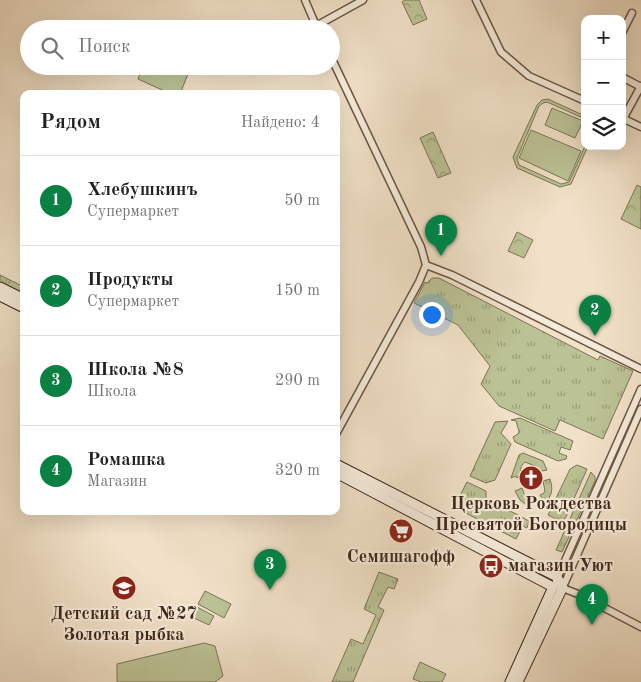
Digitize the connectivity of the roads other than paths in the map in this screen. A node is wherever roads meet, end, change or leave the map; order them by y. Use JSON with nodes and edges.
{"nodes":[{"id":1,"x":305,"y":0,"type":"edge"},
{"id":2,"x":363,"y":0,"type":"edge"},
{"id":3,"x":476,"y":0,"type":"edge"},
{"id":4,"x":632,"y":13,"type":"dead end"},
{"id":5,"x":314,"y":20,"type":"edge"},
{"id":6,"x":329,"y":20,"type":"edge"},
{"id":7,"x":626,"y":25,"type":"edge"},
{"id":8,"x":340,"y":75,"type":"edge"},
{"id":9,"x":626,"y":79,"type":"edge"},
{"id":10,"x":641,"y":87,"type":"edge"},
{"id":11,"x":581,"y":99,"type":"edge"},
{"id":12,"x":626,"y":114,"type":"edge"},
{"id":13,"x":626,"y":120,"type":"edge"},
{"id":14,"x":641,"y":127,"type":"edge"},
{"id":15,"x":426,"y":265,"type":"junction"},
{"id":16,"x":0,"y":286,"type":"edge"},
{"id":17,"x":0,"y":296,"type":"edge"},
{"id":18,"x":20,"y":297,"type":"edge"},
{"id":19,"x":20,"y":306,"type":"edge"},
{"id":20,"x":641,"y":369,"type":"edge"},
{"id":21,"x":641,"y":389,"type":"edge"},
{"id":22,"x":641,"y":409,"type":"edge"},
{"id":23,"x":340,"y":427,"type":"edge"},
{"id":24,"x":340,"y":466,"type":"edge"},
{"id":25,"x":340,"y":475,"type":"edge"},
{"id":26,"x":558,"y":577,"type":"junction"},
{"id":27,"x":553,"y":587,"type":"junction"},
{"id":28,"x":563,"y":587,"type":"junction"},
{"id":29,"x":641,"y":627,"type":"edge"},
{"id":30,"x":510,"y":682,"type":"edge"},
{"id":31,"x":518,"y":682,"type":"edge"}],
"edges":[{"from":1,"to":5,"type":"street"},
{"from":2,"to":6,"type":"street"},
{"from":3,"to":11,"type":"street"},
{"from":4,"to":7,"type":"street"},
{"from":8,"to":15,"type":"street"},
{"from":9,"to":10,"type":"street"},
{"from":10,"to":12,"type":"street"},
{"from":13,"to":14,"type":"street"},
{"from":15,"to":20,"type":"street"},
{"from":15,"to":23,"type":"street"},
{"from":16,"to":18,"type":"street"},
{"from":17,"to":19,"type":"street"},
{"from":21,"to":26,"type":"street"},
{"from":22,"to":28,"type":"street"},
{"from":24,"to":26,"type":"street"},
{"from":25,"to":27,"type":"street"},
{"from":26,"to":27,"type":"street"},
{"from":26,"to":28,"type":"street"},
{"from":27,"to":28,"type":"street"},
{"from":27,"to":30,"type":"street"},
{"from":28,"to":29,"type":"street"},
{"from":28,"to":31,"type":"street"}]}
